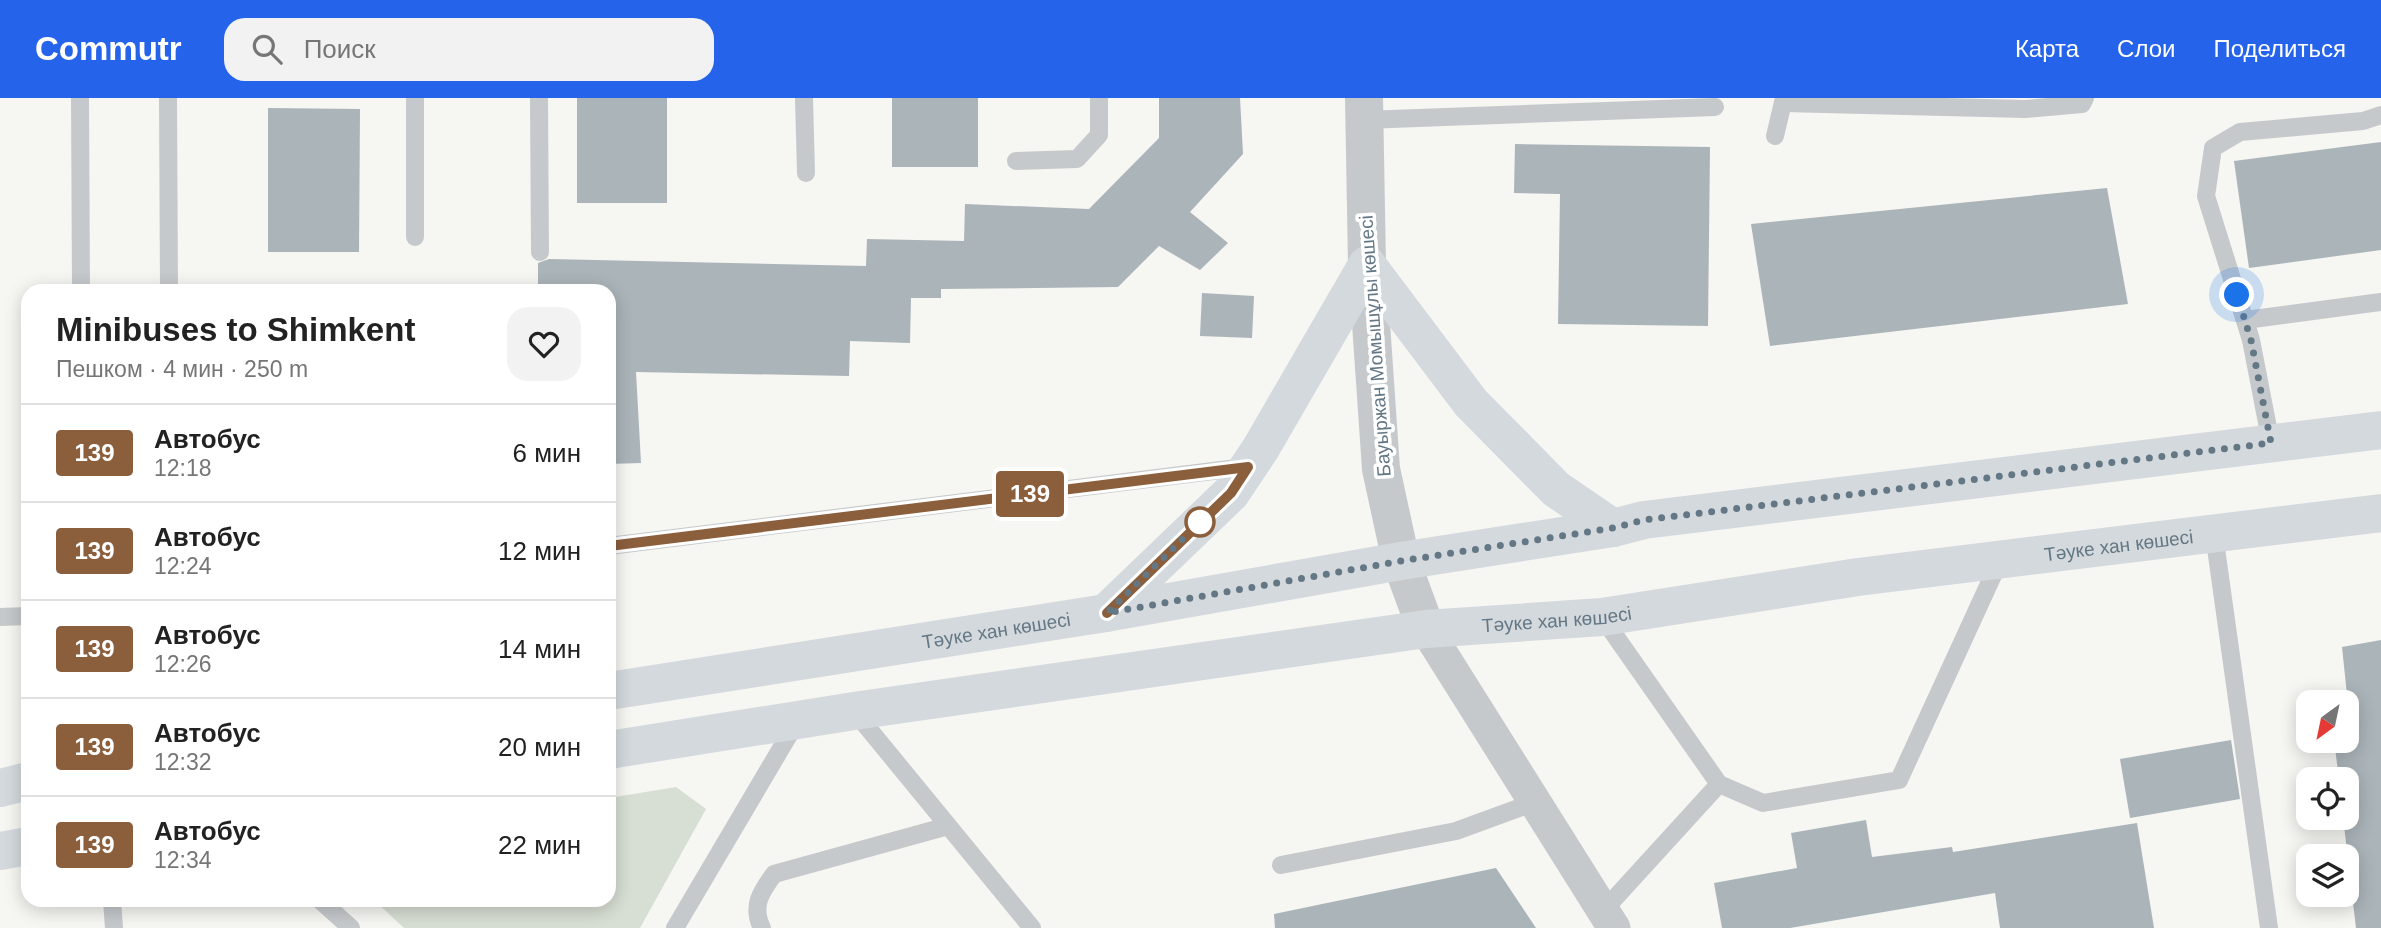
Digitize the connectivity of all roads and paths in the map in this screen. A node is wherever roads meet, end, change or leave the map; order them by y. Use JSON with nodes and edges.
{"nodes":[{"id":1,"x":80,"y":98,"type":"edge"},
{"id":2,"x":168,"y":98,"type":"edge"},
{"id":3,"x":415,"y":98,"type":"edge"},
{"id":4,"x":539,"y":98,"type":"edge"},
{"id":5,"x":804,"y":98,"type":"edge"},
{"id":6,"x":1099,"y":98,"type":"edge"},
{"id":7,"x":2085,"y":98,"type":"edge"},
{"id":8,"x":1784,"y":101,"type":"edge"},
{"id":9,"x":2024,"y":104,"type":"edge"},
{"id":10,"x":1715,"y":107,"type":"dead end"},
{"id":11,"x":1364,"y":109,"type":"edge"},
{"id":12,"x":2381,"y":115,"type":"edge"},
{"id":13,"x":1775,"y":136,"type":"dead end"},
{"id":14,"x":1016,"y":161,"type":"dead end"},
{"id":15,"x":806,"y":173,"type":"dead end"},
{"id":16,"x":415,"y":237,"type":"dead end"},
{"id":17,"x":540,"y":252,"type":"dead end"},
{"id":18,"x":1367,"y":265,"type":"junction"},
{"id":19,"x":80,"y":284,"type":"edge"},
{"id":20,"x":169,"y":284,"type":"edge"},
{"id":21,"x":2381,"y":302,"type":"edge"},
{"id":22,"x":2245,"y":320,"type":"junction"},
{"id":23,"x":2381,"y":430,"type":"edge"},
{"id":24,"x":2271,"y":443,"type":"junction"},
{"id":25,"x":1248,"y":467,"type":"junction"},
{"id":26,"x":2381,"y":513,"type":"edge"},
{"id":27,"x":1613,"y":528,"type":"junction"},
{"id":28,"x":2214,"y":534,"type":"junction"},
{"id":29,"x":616,"y":545,"type":"edge"},
{"id":30,"x":2000,"y":560,"type":"junction"},
{"id":31,"x":1401,"y":561,"type":"junction"},
{"id":32,"x":1107,"y":613,"type":"junction"},
{"id":33,"x":21,"y":616,"type":"edge"},
{"id":34,"x":0,"y":617,"type":"edge"},
{"id":35,"x":1602,"y":617,"type":"junction"},
{"id":36,"x":1426,"y":629,"type":"junction"},
{"id":37,"x":616,"y":690,"type":"edge"},
{"id":38,"x":854,"y":710,"type":"junction"},
{"id":39,"x":798,"y":720,"type":"junction"},
{"id":40,"x":616,"y":749,"type":"edge"},
{"id":41,"x":21,"y":783,"type":"edge"},
{"id":42,"x":1719,"y":784,"type":"junction"},
{"id":43,"x":0,"y":788,"type":"edge"},
{"id":44,"x":1535,"y":802,"type":"junction"},
{"id":45,"x":948,"y":826,"type":"junction"},
{"id":46,"x":1281,"y":865,"type":"dead end"},
{"id":47,"x":112,"y":907,"type":"edge"},
{"id":48,"x":328,"y":907,"type":"edge"},
{"id":49,"x":1609,"y":919,"type":"edge"},
{"id":50,"x":114,"y":928,"type":"edge"},
{"id":51,"x":351,"y":928,"type":"edge"},
{"id":52,"x":675,"y":928,"type":"edge"},
{"id":53,"x":762,"y":928,"type":"edge"},
{"id":54,"x":1032,"y":928,"type":"edge"},
{"id":55,"x":2269,"y":928,"type":"edge"}],
"edges":[{"from":1,"to":19,"type":"lane"},
{"from":2,"to":20,"type":"lane"},
{"from":3,"to":16,"type":"lane"},
{"from":4,"to":17,"type":"lane"},
{"from":5,"to":15,"type":"lane"},
{"from":6,"to":14,"type":"lane"},
{"from":7,"to":9,"type":"lane"},
{"from":8,"to":9,"type":"lane"},
{"from":8,"to":13,"type":"lane"},
{"from":10,"to":11,"type":"lane"},
{"from":11,"to":18,"type":"street","name":"Бауыржан Момышұлы көшесі"},
{"from":12,"to":22,"type":"lane"},
{"from":18,"to":25,"type":"main road"},
{"from":18,"to":27,"type":"main road"},
{"from":18,"to":31,"type":"street","name":"Бауыржан Момышұлы көшесі"},
{"from":21,"to":22,"type":"lane"},
{"from":22,"to":24,"type":"lane"},
{"from":23,"to":24,"type":"main road","name":"Тәуке хан көшесі"},
{"from":24,"to":27,"type":"main road","name":"Тәуке хан көшесі"},
{"from":25,"to":29,"type":"lane"},
{"from":25,"to":32,"type":"main road"},
{"from":26,"to":28,"type":"main road","name":"Тәуке хан көшесі"},
{"from":27,"to":31,"type":"main road","name":"Тәуке хан көшесі"},
{"from":28,"to":30,"type":"main road","name":"Тәуке хан көшесі"},
{"from":28,"to":55,"type":"lane"},
{"from":30,"to":35,"type":"main road","name":"Тәуке хан көшесі"},
{"from":30,"to":42,"type":"lane"},
{"from":31,"to":32,"type":"main road","name":"Тәуке хан көшесі"},
{"from":31,"to":36,"type":"street","name":"Бауыржан Момышұлы көшесі"},
{"from":32,"to":37,"type":"main road","name":"Тәуке хан көшесі"},
{"from":33,"to":34,"type":"lane"},
{"from":35,"to":36,"type":"main road","name":"Тәуке хан көшесі"},
{"from":35,"to":42,"type":"lane"},
{"from":36,"to":38,"type":"main road","name":"Тәуке хан көшесі"},
{"from":36,"to":44,"type":"street"},
{"from":38,"to":39,"type":"main road","name":"Тәуке хан көшесі"},
{"from":38,"to":45,"type":"lane"},
{"from":39,"to":40,"type":"main road","name":"Тәуке хан көшесі"},
{"from":39,"to":52,"type":"lane"},
{"from":41,"to":43,"type":"main road"},
{"from":42,"to":49,"type":"lane"},
{"from":44,"to":46,"type":"lane"},
{"from":44,"to":49,"type":"street"},
{"from":45,"to":53,"type":"lane"},
{"from":45,"to":54,"type":"lane"},
{"from":47,"to":50,"type":"lane"},
{"from":48,"to":51,"type":"lane"}]}
